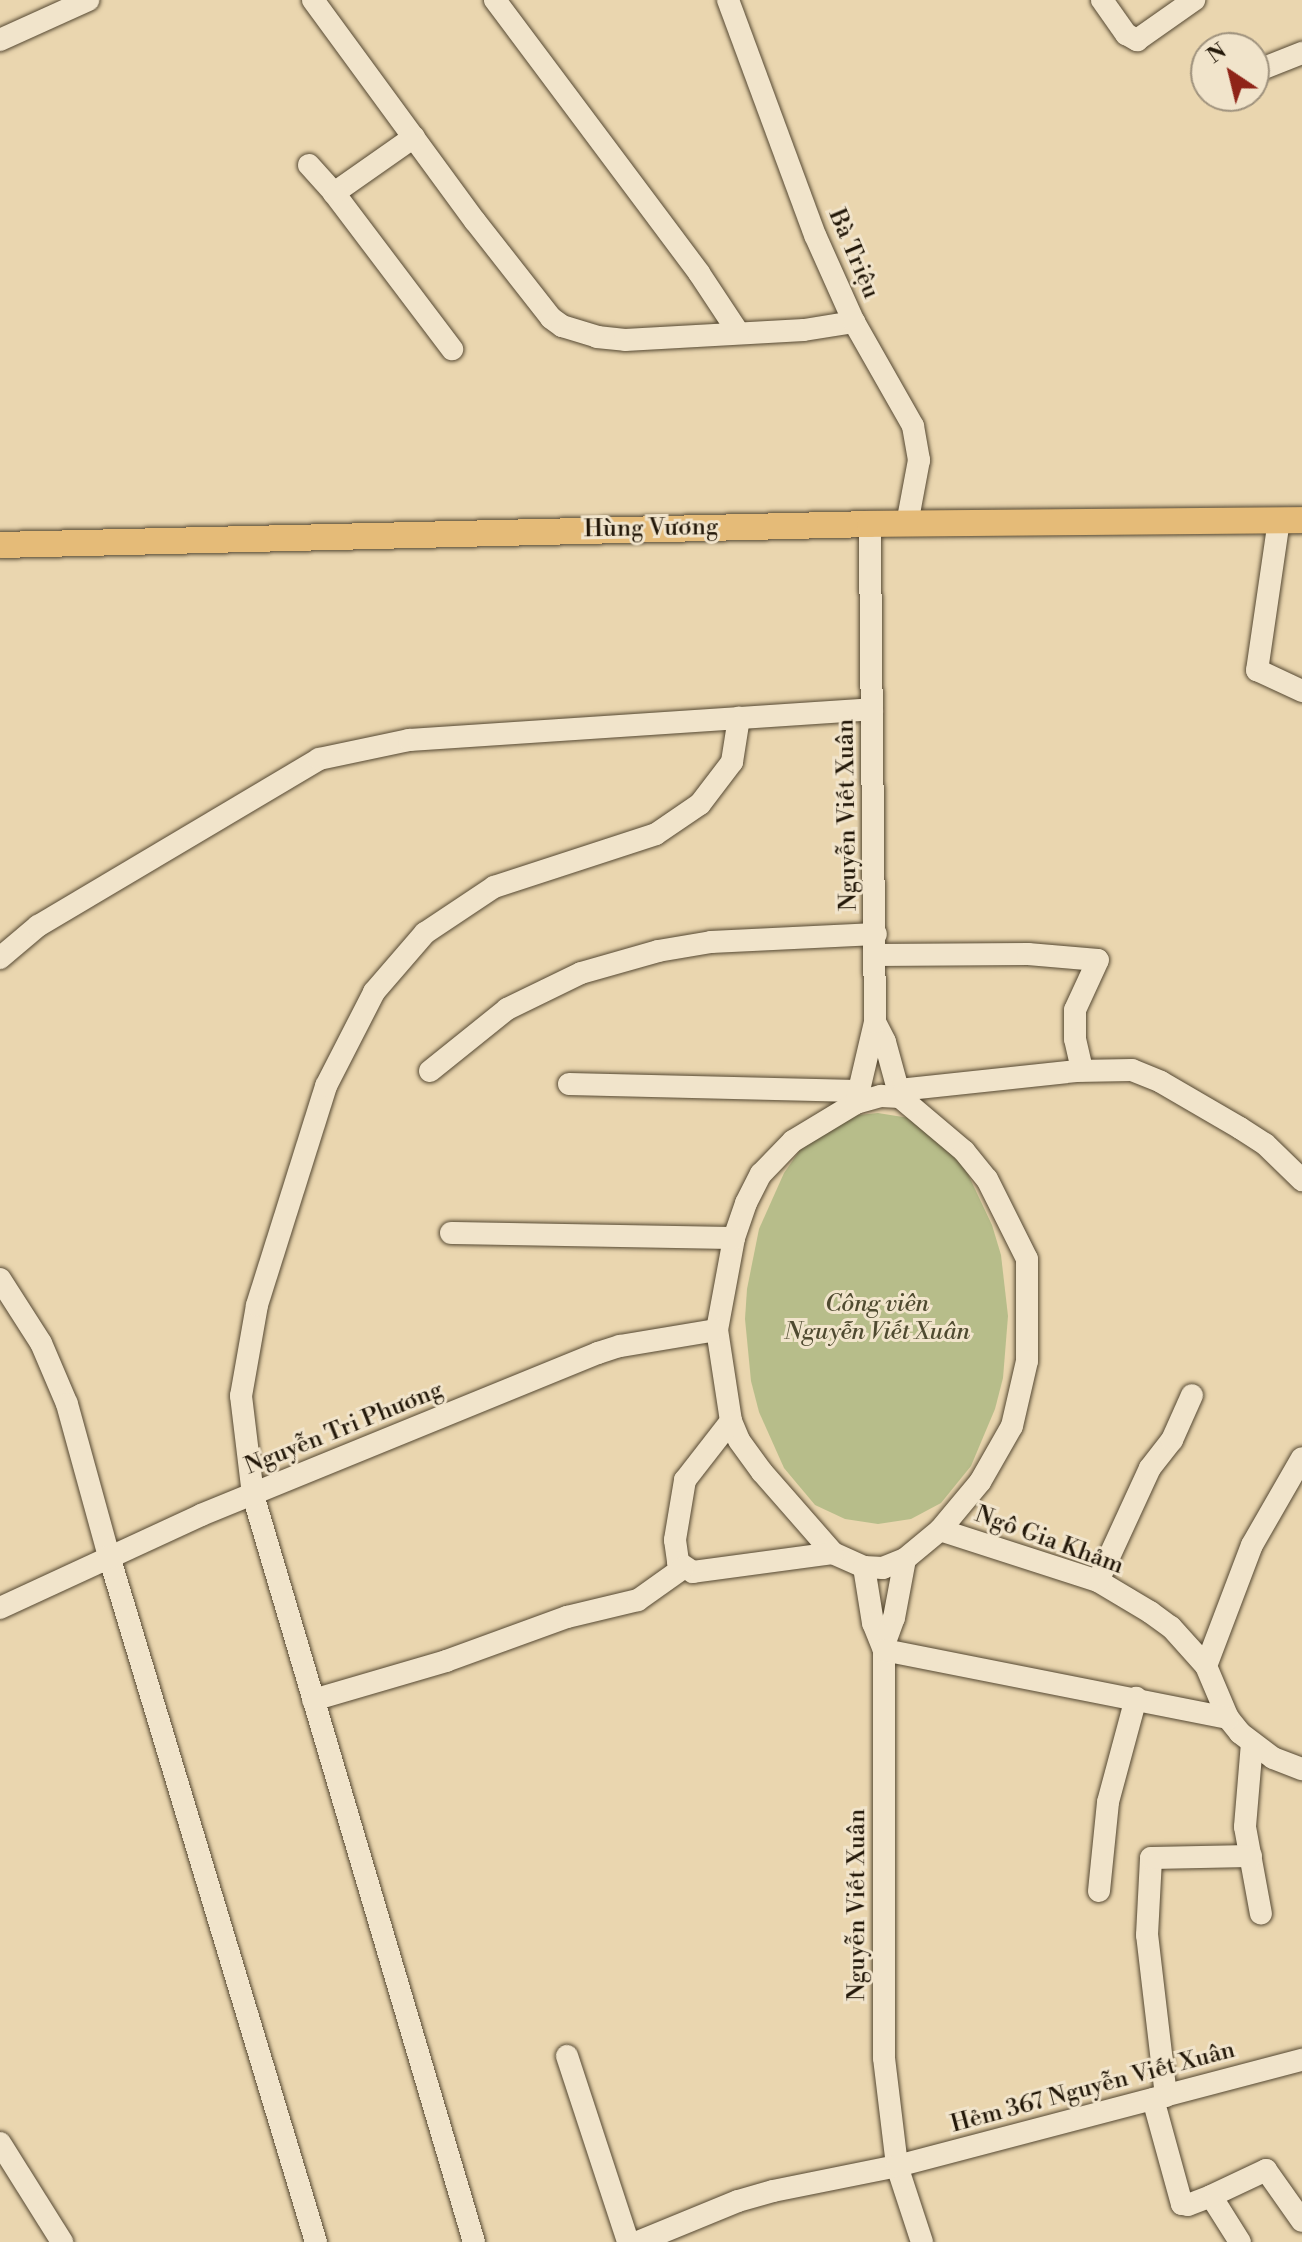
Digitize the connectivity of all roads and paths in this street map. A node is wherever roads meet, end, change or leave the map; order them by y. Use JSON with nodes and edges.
{"nodes":[{"id":1,"x":88,"y":0,"type":"edge"},
{"id":2,"x":313,"y":0,"type":"edge"},
{"id":3,"x":495,"y":0,"type":"edge"},
{"id":4,"x":728,"y":0,"type":"edge"},
{"id":5,"x":1102,"y":0,"type":"edge"},
{"id":6,"x":1194,"y":0,"type":"edge"},
{"id":7,"x":0,"y":40,"type":"edge"},
{"id":8,"x":1302,"y":53,"type":"edge"},
{"id":9,"x":1270,"y":66,"type":"edge"},
{"id":10,"x":414,"y":137,"type":"junction"},
{"id":11,"x":309,"y":165,"type":"dead end"},
{"id":12,"x":334,"y":193,"type":"junction"},
{"id":13,"x":854,"y":322,"type":"junction"},
{"id":14,"x":738,"y":332,"type":"junction"},
{"id":15,"x":452,"y":349,"type":"dead end"},
{"id":16,"x":1291,"y":520,"type":"edge"},
{"id":17,"x":870,"y":524,"type":"junction"},
{"id":18,"x":907,"y":524,"type":"junction"},
{"id":19,"x":0,"y":545,"type":"edge"},
{"id":20,"x":1302,"y":691,"type":"edge"},
{"id":21,"x":872,"y":709,"type":"junction"},
{"id":22,"x":739,"y":718,"type":"junction"},
{"id":23,"x":876,"y":945,"type":"junction"},
{"id":24,"x":0,"y":958,"type":"edge"},
{"id":25,"x":875,"y":1022,"type":"junction"},
{"id":26,"x":1082,"y":1070,"type":"junction"},
{"id":27,"x":430,"y":1071,"type":"dead end"},
{"id":28,"x":569,"y":1084,"type":"dead end"},
{"id":29,"x":899,"y":1093,"type":"junction"},
{"id":30,"x":857,"y":1097,"type":"junction"},
{"id":31,"x":1302,"y":1180,"type":"edge"},
{"id":32,"x":451,"y":1233,"type":"dead end"},
{"id":33,"x":734,"y":1238,"type":"junction"},
{"id":34,"x":0,"y":1279,"type":"edge"},
{"id":35,"x":717,"y":1330,"type":"junction"},
{"id":36,"x":1192,"y":1395,"type":"dead end"},
{"id":37,"x":731,"y":1421,"type":"junction"},
{"id":38,"x":1302,"y":1458,"type":"edge"},
{"id":39,"x":253,"y":1495,"type":"junction"},
{"id":40,"x":940,"y":1530,"type":"junction"},
{"id":41,"x":833,"y":1553,"type":"junction"},
{"id":42,"x":109,"y":1556,"type":"junction"},
{"id":43,"x":905,"y":1559,"type":"junction"},
{"id":44,"x":864,"y":1567,"type":"junction"},
{"id":45,"x":683,"y":1568,"type":"junction"},
{"id":46,"x":1098,"y":1581,"type":"junction"},
{"id":47,"x":0,"y":1608,"type":"edge"},
{"id":48,"x":884,"y":1648,"type":"junction"},
{"id":49,"x":1206,"y":1666,"type":"junction"},
{"id":50,"x":1136,"y":1698,"type":"junction"},
{"id":51,"x":313,"y":1700,"type":"junction"},
{"id":52,"x":1228,"y":1718,"type":"junction"},
{"id":53,"x":1252,"y":1743,"type":"junction"},
{"id":54,"x":1302,"y":1769,"type":"edge"},
{"id":55,"x":1251,"y":1856,"type":"junction"},
{"id":56,"x":1099,"y":1891,"type":"dead end"},
{"id":57,"x":1261,"y":1914,"type":"dead end"},
{"id":58,"x":567,"y":2056,"type":"dead end"},
{"id":59,"x":1302,"y":2060,"type":"edge"},
{"id":60,"x":1160,"y":2098,"type":"junction"},
{"id":61,"x":0,"y":2143,"type":"edge"},
{"id":62,"x":897,"y":2166,"type":"junction"},
{"id":63,"x":1211,"y":2196,"type":"junction"},
{"id":64,"x":1302,"y":2221,"type":"edge"},
{"id":65,"x":62,"y":2242,"type":"edge"},
{"id":66,"x":316,"y":2242,"type":"edge"},
{"id":67,"x":474,"y":2242,"type":"edge"},
{"id":68,"x":628,"y":2242,"type":"edge"},
{"id":69,"x":638,"y":2242,"type":"edge"},
{"id":70,"x":922,"y":2242,"type":"edge"},
{"id":71,"x":1240,"y":2242,"type":"edge"}],
"edges":[{"from":1,"to":7,"type":"street"},
{"from":2,"to":10,"type":"street"},
{"from":3,"to":14,"type":"street"},
{"from":4,"to":13,"type":"street","name":"Bà Triệu"},
{"from":5,"to":6,"type":"street"},
{"from":8,"to":9,"type":"street"},
{"from":10,"to":12,"type":"street"},
{"from":10,"to":14,"type":"street"},
{"from":11,"to":12,"type":"street"},
{"from":12,"to":15,"type":"street"},
{"from":13,"to":14,"type":"street"},
{"from":13,"to":18,"type":"street","name":"Bà Triệu"},
{"from":16,"to":18,"type":"main road","name":"Hùng Vương"},
{"from":16,"to":20,"type":"street"},
{"from":17,"to":18,"type":"main road","name":"Hùng Vương"},
{"from":17,"to":19,"type":"main road","name":"Hùng Vương"},
{"from":17,"to":21,"type":"street","name":"Nguyễn Viết Xuân"},
{"from":21,"to":22,"type":"street"},
{"from":21,"to":23,"type":"street","name":"Nguyễn Viết Xuân"},
{"from":22,"to":24,"type":"street"},
{"from":22,"to":39,"type":"street"},
{"from":23,"to":25,"type":"street","name":"Nguyễn Viết Xuân"},
{"from":23,"to":26,"type":"street"},
{"from":23,"to":27,"type":"street"},
{"from":25,"to":29,"type":"street"},
{"from":25,"to":30,"type":"street","name":"Nguyễn Viết Xuân"},
{"from":26,"to":29,"type":"street"},
{"from":26,"to":31,"type":"street"},
{"from":28,"to":30,"type":"street"},
{"from":29,"to":30,"type":"street"},
{"from":29,"to":40,"type":"street"},
{"from":30,"to":33,"type":"street"},
{"from":32,"to":33,"type":"street"},
{"from":33,"to":35,"type":"street"},
{"from":34,"to":42,"type":"street"},
{"from":35,"to":37,"type":"street"},
{"from":35,"to":39,"type":"street","name":"Nguyễn Tri Phương"},
{"from":36,"to":46,"type":"street"},
{"from":37,"to":41,"type":"street"},
{"from":37,"to":45,"type":"street"},
{"from":38,"to":49,"type":"street"},
{"from":39,"to":42,"type":"street","name":"Nguyễn Tri Phương"},
{"from":39,"to":51,"type":"street"},
{"from":40,"to":43,"type":"street"},
{"from":40,"to":46,"type":"street","name":"Ngô Gia Khảm"},
{"from":41,"to":44,"type":"street"},
{"from":41,"to":45,"type":"street"},
{"from":42,"to":47,"type":"street","name":"Nguyễn Tri Phương"},
{"from":42,"to":66,"type":"street"},
{"from":43,"to":44,"type":"street"},
{"from":43,"to":48,"type":"street"},
{"from":44,"to":48,"type":"street","name":"Nguyễn Viết Xuân"},
{"from":45,"to":51,"type":"street"},
{"from":46,"to":49,"type":"street","name":"Ngô Gia Khảm"},
{"from":48,"to":50,"type":"street"},
{"from":48,"to":62,"type":"street","name":"Nguyễn Viết Xuân"},
{"from":49,"to":52,"type":"street","name":"Ngô Gia Khảm"},
{"from":50,"to":52,"type":"street"},
{"from":50,"to":56,"type":"street"},
{"from":51,"to":67,"type":"street"},
{"from":52,"to":53,"type":"street","name":"Ngô Gia Khảm"},
{"from":53,"to":54,"type":"street","name":"Ngô Gia Khảm"},
{"from":53,"to":55,"type":"street"},
{"from":55,"to":57,"type":"street"},
{"from":55,"to":60,"type":"street"},
{"from":58,"to":68,"type":"street"},
{"from":59,"to":60,"type":"street","name":"Hẻm 367 Nguyễn Viết Xuân"},
{"from":60,"to":62,"type":"street","name":"Hẻm 367 Nguyễn Viết Xuân"},
{"from":60,"to":63,"type":"street"},
{"from":61,"to":65,"type":"street"},
{"from":62,"to":69,"type":"street","name":"Hẻm 367 Nguyễn Viết Xuân"},
{"from":62,"to":70,"type":"street","name":"Nguyễn Viết Xuân"},
{"from":63,"to":64,"type":"street"},
{"from":63,"to":71,"type":"street"}]}
